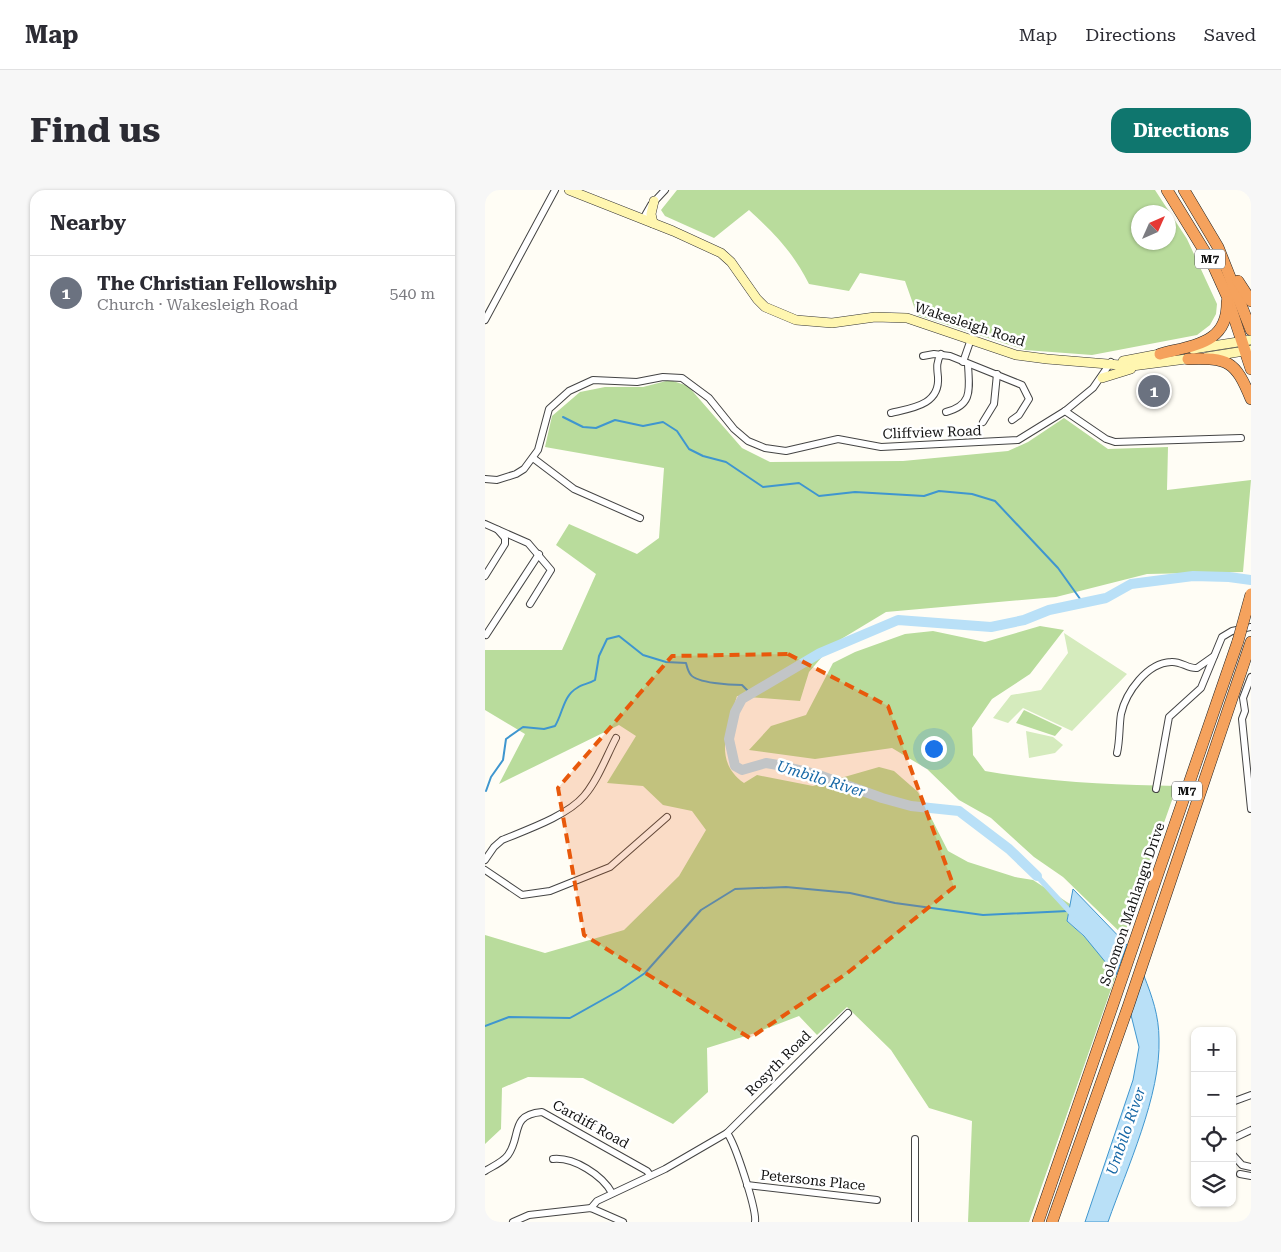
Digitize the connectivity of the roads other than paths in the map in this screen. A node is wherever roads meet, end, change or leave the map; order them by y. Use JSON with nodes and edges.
{"nodes":[{"id":1,"x":555,"y":190,"type":"edge"},
{"id":2,"x":569,"y":190,"type":"edge"},
{"id":3,"x":665,"y":190,"type":"edge"},
{"id":4,"x":1167,"y":190,"type":"edge"},
{"id":5,"x":1184,"y":190,"type":"edge"},
{"id":6,"x":654,"y":201,"type":"junction"},
{"id":7,"x":643,"y":219,"type":"junction"},
{"id":8,"x":653,"y":223,"type":"junction"},
{"id":9,"x":1218,"y":247,"type":"junction"},
{"id":10,"x":1227,"y":296,"type":"junction"},
{"id":11,"x":1251,"y":301,"type":"edge"},
{"id":12,"x":485,"y":320,"type":"edge"},
{"id":13,"x":1251,"y":330,"type":"edge"},
{"id":14,"x":971,"y":339,"type":"junction"},
{"id":15,"x":1248,"y":346,"type":"edge"},
{"id":16,"x":941,"y":354,"type":"junction"},
{"id":17,"x":1160,"y":354,"type":"junction"},
{"id":18,"x":923,"y":356,"type":"dead end"},
{"id":19,"x":1188,"y":359,"type":"junction"},
{"id":20,"x":1088,"y":362,"type":"junction"},
{"id":21,"x":966,"y":363,"type":"junction"},
{"id":22,"x":1108,"y":363,"type":"junction"},
{"id":23,"x":1146,"y":365,"type":"junction"},
{"id":24,"x":1251,"y":369,"type":"edge"},
{"id":25,"x":997,"y":374,"type":"junction"},
{"id":26,"x":1100,"y":380,"type":"junction"},
{"id":27,"x":1251,"y":399,"type":"edge"},
{"id":28,"x":1065,"y":411,"type":"junction"},
{"id":29,"x":946,"y":412,"type":"dead end"},
{"id":30,"x":891,"y":413,"type":"dead end"},
{"id":31,"x":1012,"y":420,"type":"dead end"},
{"id":32,"x":983,"y":422,"type":"dead end"},
{"id":33,"x":1241,"y":438,"type":"dead end"},
{"id":34,"x":533,"y":458,"type":"junction"},
{"id":35,"x":485,"y":479,"type":"edge"},
{"id":36,"x":640,"y":518,"type":"dead end"},
{"id":37,"x":485,"y":524,"type":"edge"},
{"id":38,"x":498,"y":529,"type":"junction"},
{"id":39,"x":539,"y":554,"type":"junction"},
{"id":40,"x":485,"y":576,"type":"edge"},
{"id":41,"x":1251,"y":594,"type":"edge"},
{"id":42,"x":529,"y":604,"type":"dead end"},
{"id":43,"x":1251,"y":626,"type":"edge"},
{"id":44,"x":486,"y":635,"type":"dead end"},
{"id":45,"x":1250,"y":643,"type":"edge"},
{"id":46,"x":1213,"y":656,"type":"junction"},
{"id":47,"x":1251,"y":677,"type":"edge"},
{"id":48,"x":1248,"y":710,"type":"edge"},
{"id":49,"x":616,"y":738,"type":"dead end"},
{"id":50,"x":1117,"y":753,"type":"dead end"},
{"id":51,"x":1157,"y":789,"type":"dead end"},
{"id":52,"x":1251,"y":809,"type":"edge"},
{"id":53,"x":667,"y":818,"type":"dead end"},
{"id":54,"x":485,"y":860,"type":"edge"},
{"id":55,"x":485,"y":870,"type":"edge"},
{"id":56,"x":848,"y":1012,"type":"dead end"},
{"id":57,"x":1251,"y":1095,"type":"edge"},
{"id":58,"x":1236,"y":1101,"type":"edge"},
{"id":59,"x":1251,"y":1130,"type":"edge"},
{"id":60,"x":727,"y":1133,"type":"junction"},
{"id":61,"x":1236,"y":1137,"type":"edge"},
{"id":62,"x":915,"y":1139,"type":"dead end"},
{"id":63,"x":1236,"y":1158,"type":"edge"},
{"id":64,"x":553,"y":1160,"type":"dead end"},
{"id":65,"x":1251,"y":1167,"type":"edge"},
{"id":66,"x":485,"y":1171,"type":"edge"},
{"id":67,"x":1240,"y":1174,"type":"dead end"},
{"id":68,"x":650,"y":1175,"type":"junction"},
{"id":69,"x":1251,"y":1176,"type":"edge"},
{"id":70,"x":747,"y":1185,"type":"junction"},
{"id":71,"x":612,"y":1193,"type":"junction"},
{"id":72,"x":877,"y":1200,"type":"dead end"},
{"id":73,"x":591,"y":1208,"type":"junction"},
{"id":74,"x":611,"y":1219,"type":"edge"},
{"id":75,"x":756,"y":1220,"type":"edge"},
{"id":76,"x":513,"y":1222,"type":"edge"},
{"id":77,"x":623,"y":1222,"type":"edge"},
{"id":78,"x":763,"y":1222,"type":"edge"},
{"id":79,"x":915,"y":1222,"type":"edge"},
{"id":80,"x":1038,"y":1222,"type":"edge"},
{"id":81,"x":1052,"y":1222,"type":"edge"}],
"edges":[{"from":1,"to":12,"type":"street"},
{"from":2,"to":7,"type":"main road","name":"Wakesleigh Road"},
{"from":3,"to":6,"type":"street"},
{"from":4,"to":10,"type":"highway","number":"M7"},
{"from":5,"to":9,"type":"highway","number":"M7"},
{"from":6,"to":7,"type":"street"},
{"from":6,"to":8,"type":"main road"},
{"from":7,"to":8,"type":"main road","name":"Wakesleigh Road"},
{"from":8,"to":14,"type":"main road","name":"Wakesleigh Road"},
{"from":9,"to":11,"type":"highway"},
{"from":9,"to":13,"type":"highway","number":"M7"},
{"from":10,"to":15,"type":"highway","number":"M7"},
{"from":10,"to":17,"type":"highway"},
{"from":14,"to":20,"type":"main road","name":"Wakesleigh Road"},
{"from":14,"to":21,"type":"street"},
{"from":15,"to":17,"type":"main road","name":"Wakesleigh Road"},
{"from":15,"to":19,"type":"main road","name":"Wakesleigh Road"},
{"from":15,"to":24,"type":"highway","number":"M7"},
{"from":16,"to":18,"type":"street"},
{"from":16,"to":21,"type":"street"},
{"from":16,"to":30,"type":"street"},
{"from":17,"to":22,"type":"main road","name":"Wakesleigh Road"},
{"from":19,"to":23,"type":"main road","name":"Wakesleigh Road"},
{"from":19,"to":27,"type":"highway"},
{"from":20,"to":22,"type":"main road","name":"Wakesleigh Road"},
{"from":20,"to":26,"type":"main road"},
{"from":21,"to":25,"type":"street"},
{"from":21,"to":29,"type":"street"},
{"from":22,"to":23,"type":"main road","name":"Wakesleigh Road"},
{"from":22,"to":26,"type":"street","name":"Cliffview Road"},
{"from":23,"to":26,"type":"main road"},
{"from":25,"to":31,"type":"street"},
{"from":25,"to":32,"type":"street"},
{"from":26,"to":28,"type":"street","name":"Cliffview Road"},
{"from":28,"to":33,"type":"street"},
{"from":28,"to":34,"type":"street","name":"Cliffview Road"},
{"from":34,"to":35,"type":"street"},
{"from":34,"to":36,"type":"street"},
{"from":37,"to":38,"type":"street"},
{"from":38,"to":39,"type":"street"},
{"from":38,"to":40,"type":"street"},
{"from":39,"to":42,"type":"street"},
{"from":39,"to":44,"type":"street"},
{"from":41,"to":80,"type":"highway","name":"Solomon Mahlangu Drive","number":"M7","bridge":true},
{"from":43,"to":46,"type":"street"},
{"from":45,"to":81,"type":"highway","name":"Solomon Mahlangu Drive","number":"M7"},
{"from":46,"to":50,"type":"street"},
{"from":46,"to":51,"type":"street"},
{"from":47,"to":48,"type":"street"},
{"from":48,"to":52,"type":"street"},
{"from":49,"to":54,"type":"street"},
{"from":53,"to":55,"type":"street"},
{"from":56,"to":60,"type":"street","name":"Rosyth Road"},
{"from":57,"to":58,"type":"street"},
{"from":59,"to":61,"type":"street"},
{"from":60,"to":68,"type":"street"},
{"from":60,"to":70,"type":"street"},
{"from":62,"to":79,"type":"street"},
{"from":63,"to":65,"type":"street"},
{"from":64,"to":71,"type":"street"},
{"from":66,"to":68,"type":"street","name":"Cardiff Road"},
{"from":67,"to":69,"type":"street"},
{"from":68,"to":71,"type":"street"},
{"from":70,"to":72,"type":"street","name":"Petersons Place"},
{"from":70,"to":75,"type":"street"},
{"from":71,"to":73,"type":"street"},
{"from":73,"to":74,"type":"street"},
{"from":73,"to":76,"type":"street"},
{"from":74,"to":77,"type":"street"},
{"from":75,"to":78,"type":"street"}]}
